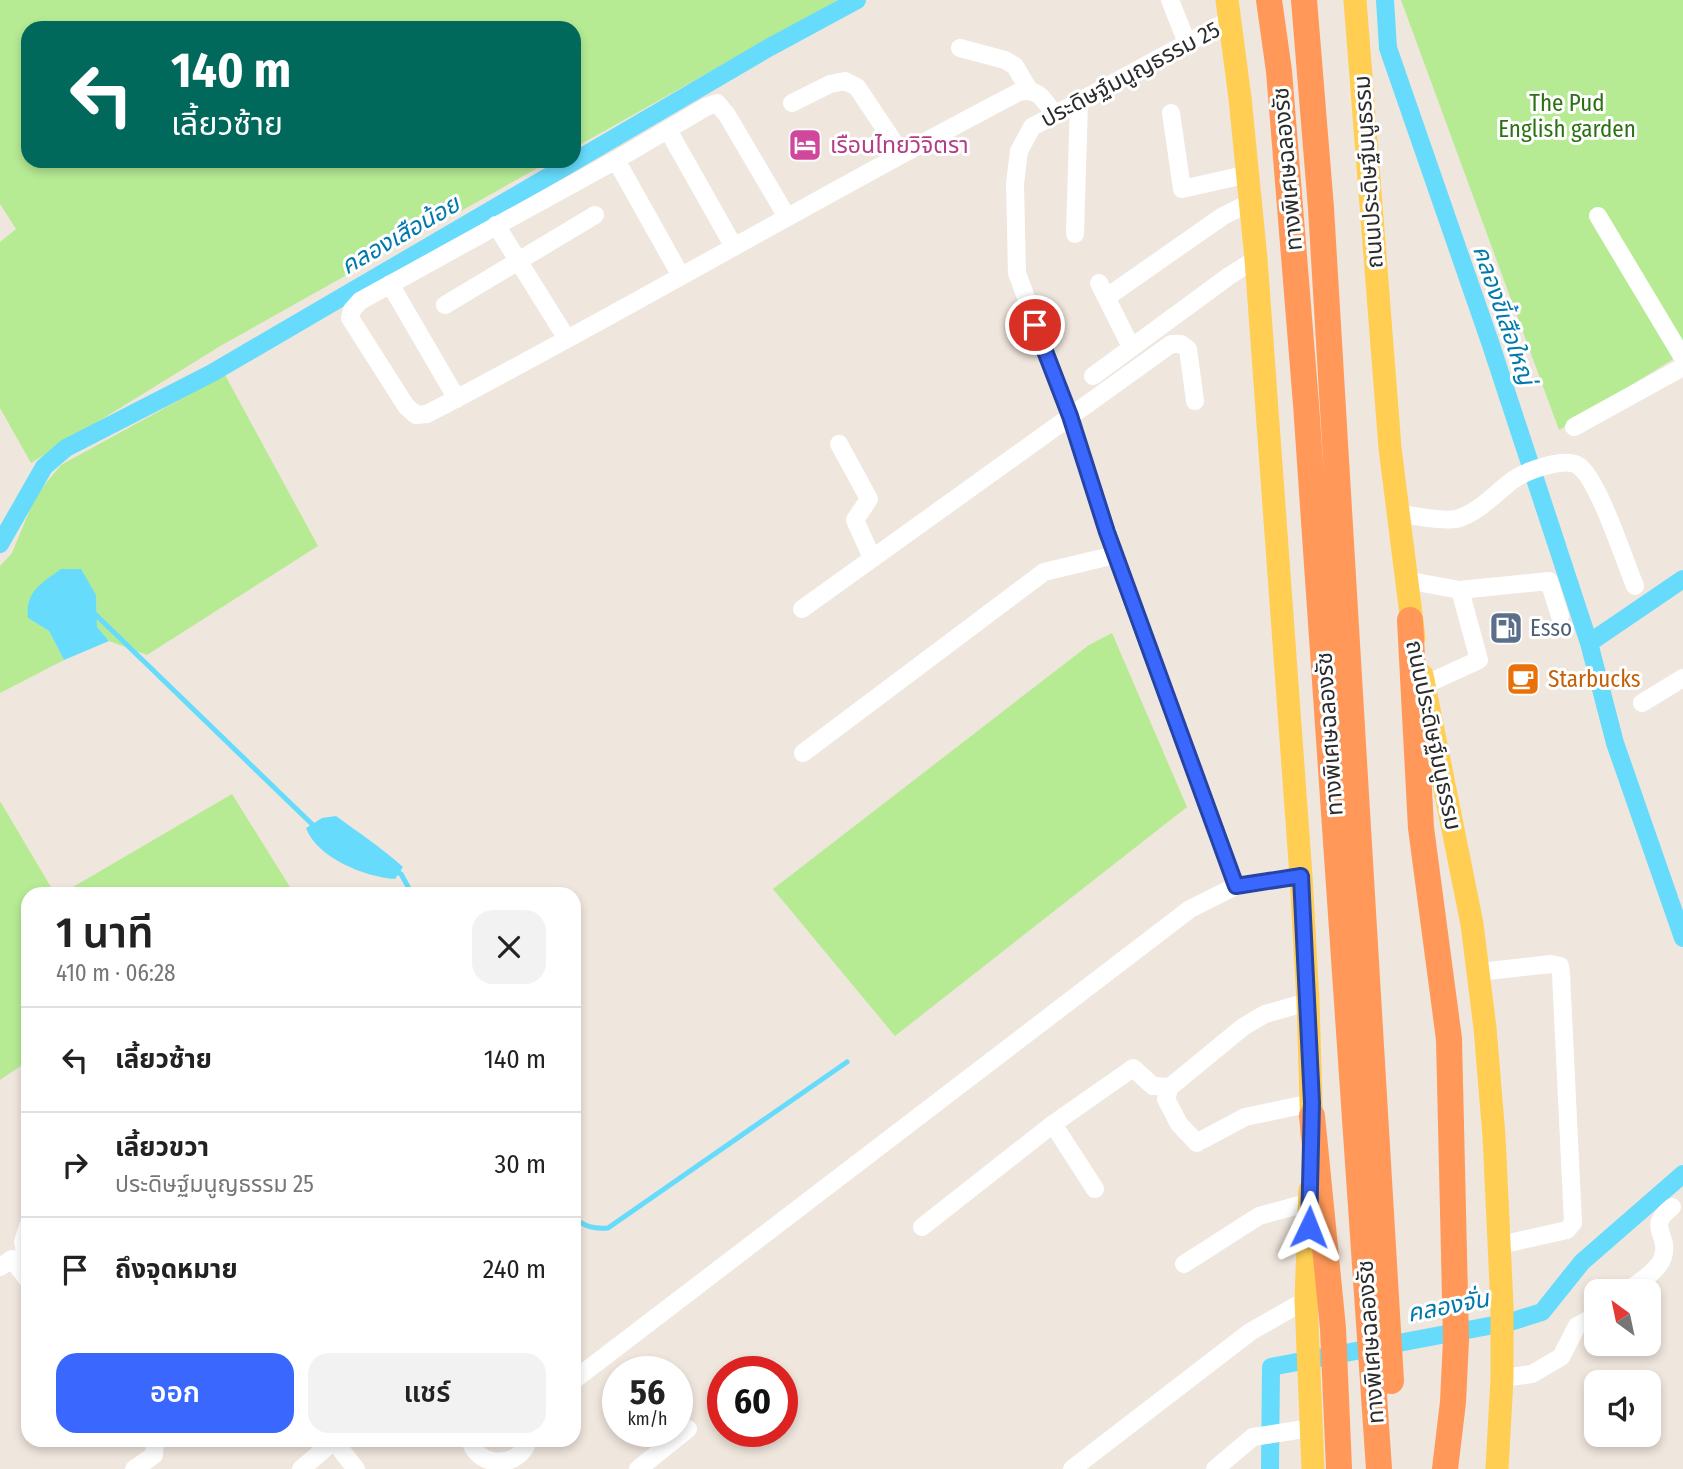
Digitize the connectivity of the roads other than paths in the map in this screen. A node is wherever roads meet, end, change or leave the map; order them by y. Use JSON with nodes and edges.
{"nodes":[{"id":1,"x":1170,"y":0,"type":"edge"},
{"id":2,"x":1269,"y":0,"type":"edge"},
{"id":3,"x":1304,"y":0,"type":"edge"},
{"id":4,"x":1355,"y":0,"type":"edge"},
{"id":5,"x":1229,"y":10,"type":"edge"},
{"id":6,"x":1188,"y":43,"type":"junction"},
{"id":7,"x":960,"y":48,"type":"dead end"},
{"id":8,"x":1029,"y":89,"type":"junction"},
{"id":9,"x":1079,"y":102,"type":"junction"},
{"id":10,"x":792,"y":103,"type":"dead end"},
{"id":11,"x":1171,"y":113,"type":"dead end"},
{"id":12,"x":1054,"y":114,"type":"junction"},
{"id":13,"x":668,"y":130,"type":"junction"},
{"id":14,"x":901,"y":153,"type":"junction"},
{"id":15,"x":616,"y":159,"type":"junction"},
{"id":16,"x":1248,"y":174,"type":"junction"},
{"id":17,"x":1251,"y":202,"type":"junction"},
{"id":18,"x":595,"y":215,"type":"dead end"},
{"id":19,"x":1598,"y":216,"type":"dead end"},
{"id":20,"x":787,"y":217,"type":"junction"},
{"id":21,"x":496,"y":225,"type":"junction"},
{"id":22,"x":1075,"y":234,"type":"dead end"},
{"id":23,"x":734,"y":247,"type":"junction"},
{"id":24,"x":1256,"y":259,"type":"junction"},
{"id":25,"x":518,"y":261,"type":"junction"},
{"id":26,"x":681,"y":276,"type":"junction"},
{"id":27,"x":390,"y":284,"type":"junction"},
{"id":28,"x":445,"y":305,"type":"dead end"},
{"id":29,"x":567,"y":339,"type":"junction"},
{"id":30,"x":1131,"y":347,"type":"junction"},
{"id":31,"x":1683,"y":358,"type":"edge"},
{"id":32,"x":1683,"y":368,"type":"edge"},
{"id":33,"x":1093,"y":376,"type":"dead end"},
{"id":34,"x":457,"y":398,"type":"junction"},
{"id":35,"x":1195,"y":401,"type":"dead end"},
{"id":36,"x":1070,"y":416,"type":"junction"},
{"id":37,"x":1574,"y":427,"type":"dead end"},
{"id":38,"x":839,"y":444,"type":"dead end"},
{"id":39,"x":1398,"y":514,"type":"junction"},
{"id":40,"x":1115,"y":555,"type":"junction"},
{"id":41,"x":872,"y":558,"type":"junction"},
{"id":42,"x":1405,"y":580,"type":"junction"},
{"id":43,"x":1635,"y":586,"type":"dead end"},
{"id":44,"x":1460,"y":590,"type":"junction"},
{"id":45,"x":802,"y":609,"type":"dead end"},
{"id":46,"x":1560,"y":616,"type":"dead end"},
{"id":47,"x":1410,"y":620,"type":"junction"},
{"id":48,"x":1683,"y":678,"type":"edge"},
{"id":49,"x":1424,"y":685,"type":"junction"},
{"id":50,"x":1642,"y":703,"type":"dead end"},
{"id":51,"x":803,"y":753,"type":"dead end"},
{"id":52,"x":1301,"y":876,"type":"junction"},
{"id":53,"x":1236,"y":886,"type":"junction"},
{"id":54,"x":1479,"y":972,"type":"junction"},
{"id":55,"x":1308,"y":1002,"type":"junction"},
{"id":56,"x":1170,"y":1087,"type":"junction"},
{"id":57,"x":1312,"y":1110,"type":"junction"},
{"id":58,"x":1053,"y":1124,"type":"junction"},
{"id":59,"x":1095,"y":1189,"type":"dead end"},
{"id":60,"x":1310,"y":1202,"type":"junction"},
{"id":61,"x":1672,"y":1207,"type":"dead end"},
{"id":62,"x":922,"y":1227,"type":"dead end"},
{"id":63,"x":1500,"y":1245,"type":"junction"},
{"id":64,"x":21,"y":1246,"type":"edge"},
{"id":65,"x":13,"y":1262,"type":"edge"},
{"id":66,"x":1184,"y":1264,"type":"dead end"},
{"id":67,"x":1642,"y":1279,"type":"edge"},
{"id":68,"x":1306,"y":1300,"type":"junction"},
{"id":69,"x":1584,"y":1322,"type":"edge"},
{"id":70,"x":1321,"y":1330,"type":"junction"},
{"id":71,"x":1322,"y":1370,"type":"junction"},
{"id":72,"x":581,"y":1375,"type":"edge"},
{"id":73,"x":1502,"y":1378,"type":"junction"},
{"id":74,"x":1311,"y":1428,"type":"junction"},
{"id":75,"x":155,"y":1447,"type":"edge"},
{"id":76,"x":328,"y":1447,"type":"edge"},
{"id":77,"x":340,"y":1447,"type":"edge"},
{"id":78,"x":473,"y":1447,"type":"edge"},
{"id":79,"x":524,"y":1447,"type":"edge"},
{"id":80,"x":666,"y":1447,"type":"edge"},
{"id":81,"x":504,"y":1466,"type":"edge"},
{"id":82,"x":134,"y":1469,"type":"edge"},
{"id":83,"x":301,"y":1469,"type":"edge"},
{"id":84,"x":356,"y":1469,"type":"edge"},
{"id":85,"x":638,"y":1469,"type":"edge"},
{"id":86,"x":1072,"y":1469,"type":"edge"},
{"id":87,"x":1215,"y":1469,"type":"edge"},
{"id":88,"x":1313,"y":1469,"type":"edge"},
{"id":89,"x":1339,"y":1469,"type":"edge"},
{"id":90,"x":1379,"y":1469,"type":"edge"},
{"id":91,"x":1396,"y":1469,"type":"edge"},
{"id":92,"x":1445,"y":1469,"type":"edge"},
{"id":93,"x":1497,"y":1469,"type":"edge"}],
"edges":[{"from":1,"to":6,"type":"street"},
{"from":2,"to":90,"type":"highway","name":"ทางพิเศษฉลองรัช"},
{"from":3,"to":91,"type":"highway","name":"ทางพิเศษฉลองรัช"},
{"from":4,"to":39,"type":"main road","name":"ถนนประดิษฐ์มนูธรรม"},
{"from":5,"to":6,"type":"street","name":"ประดิษฐ์มนูญธรรม 25"},
{"from":5,"to":16,"type":"main road"},
{"from":6,"to":9,"type":"street","name":"ประดิษฐ์มนูญธรรม 25"},
{"from":7,"to":8,"type":"street"},
{"from":8,"to":12,"type":"street"},
{"from":8,"to":14,"type":"street"},
{"from":9,"to":12,"type":"street","name":"ประดิษฐ์มนูญธรรม 25"},
{"from":9,"to":22,"type":"street"},
{"from":10,"to":14,"type":"street"},
{"from":11,"to":16,"type":"street"},
{"from":12,"to":36,"type":"street","name":"ประดิษฐ์มนูญธรรม 25"},
{"from":13,"to":15,"type":"street"},
{"from":13,"to":20,"type":"street"},
{"from":13,"to":23,"type":"street"},
{"from":14,"to":20,"type":"street"},
{"from":15,"to":21,"type":"street"},
{"from":15,"to":26,"type":"street"},
{"from":16,"to":17,"type":"main road"},
{"from":17,"to":24,"type":"main road"},
{"from":17,"to":30,"type":"street"},
{"from":18,"to":25,"type":"street"},
{"from":19,"to":31,"type":"street"},
{"from":20,"to":23,"type":"street"},
{"from":21,"to":25,"type":"street"},
{"from":21,"to":27,"type":"street"},
{"from":23,"to":26,"type":"street"},
{"from":24,"to":30,"type":"street"},
{"from":24,"to":52,"type":"main road"},
{"from":25,"to":28,"type":"street"},
{"from":25,"to":29,"type":"street"},
{"from":26,"to":29,"type":"street"},
{"from":27,"to":34,"type":"street"},
{"from":27,"to":34,"type":"street"},
{"from":29,"to":34,"type":"street"},
{"from":30,"to":33,"type":"street"},
{"from":32,"to":37,"type":"street"},
{"from":35,"to":36,"type":"street"},
{"from":36,"to":40,"type":"street","name":"ประดิษฐ์มนูญธรรม 25"},
{"from":36,"to":41,"type":"street"},
{"from":38,"to":41,"type":"street"},
{"from":39,"to":42,"type":"main road","name":"ถนนประดิษฐ์มนูธรรม"},
{"from":39,"to":43,"type":"street"},
{"from":40,"to":51,"type":"street"},
{"from":40,"to":53,"type":"street","name":"ประดิษฐ์มนูญธรรม 25"},
{"from":41,"to":45,"type":"street"},
{"from":42,"to":44,"type":"street"},
{"from":42,"to":47,"type":"main road","name":"ถนนประดิษฐ์มนูธรรม"},
{"from":44,"to":46,"type":"street"},
{"from":44,"to":49,"type":"street"},
{"from":47,"to":49,"type":"main road","name":"ถนนประดิษฐ์มนูธรรม"},
{"from":47,"to":92,"type":"highway"},
{"from":48,"to":50,"type":"street"},
{"from":49,"to":54,"type":"main road","name":"ถนนประดิษฐ์มนูธรรม"},
{"from":52,"to":53,"type":"street"},
{"from":52,"to":55,"type":"main road"},
{"from":53,"to":72,"type":"street"},
{"from":54,"to":63,"type":"main road","name":"ถนนประดิษฐ์มนูธรรม"},
{"from":54,"to":63,"type":"street"},
{"from":55,"to":56,"type":"street"},
{"from":55,"to":57,"type":"main road"},
{"from":56,"to":57,"type":"street"},
{"from":56,"to":58,"type":"street"},
{"from":57,"to":60,"type":"main road"},
{"from":57,"to":70,"type":"highway"},
{"from":58,"to":59,"type":"street"},
{"from":58,"to":62,"type":"street"},
{"from":60,"to":66,"type":"street"},
{"from":60,"to":68,"type":"main road"},
{"from":61,"to":67,"type":"street"},
{"from":63,"to":73,"type":"main road","name":"ถนนประดิษฐ์มนูธรรม"},
{"from":64,"to":65,"type":"street"},
{"from":68,"to":70,"type":"main road"},
{"from":68,"to":86,"type":"street"},
{"from":69,"to":73,"type":"street"},
{"from":70,"to":71,"type":"highway"},
{"from":71,"to":74,"type":"main road"},
{"from":71,"to":89,"type":"highway"},
{"from":73,"to":93,"type":"main road","name":"ถนนประดิษฐ์มนูธรรม"},
{"from":74,"to":87,"type":"street"},
{"from":74,"to":88,"type":"main road"},
{"from":75,"to":82,"type":"street"},
{"from":76,"to":83,"type":"street"},
{"from":77,"to":84,"type":"street"},
{"from":78,"to":81,"type":"street"},
{"from":79,"to":81,"type":"street"},
{"from":80,"to":85,"type":"street"}]}
